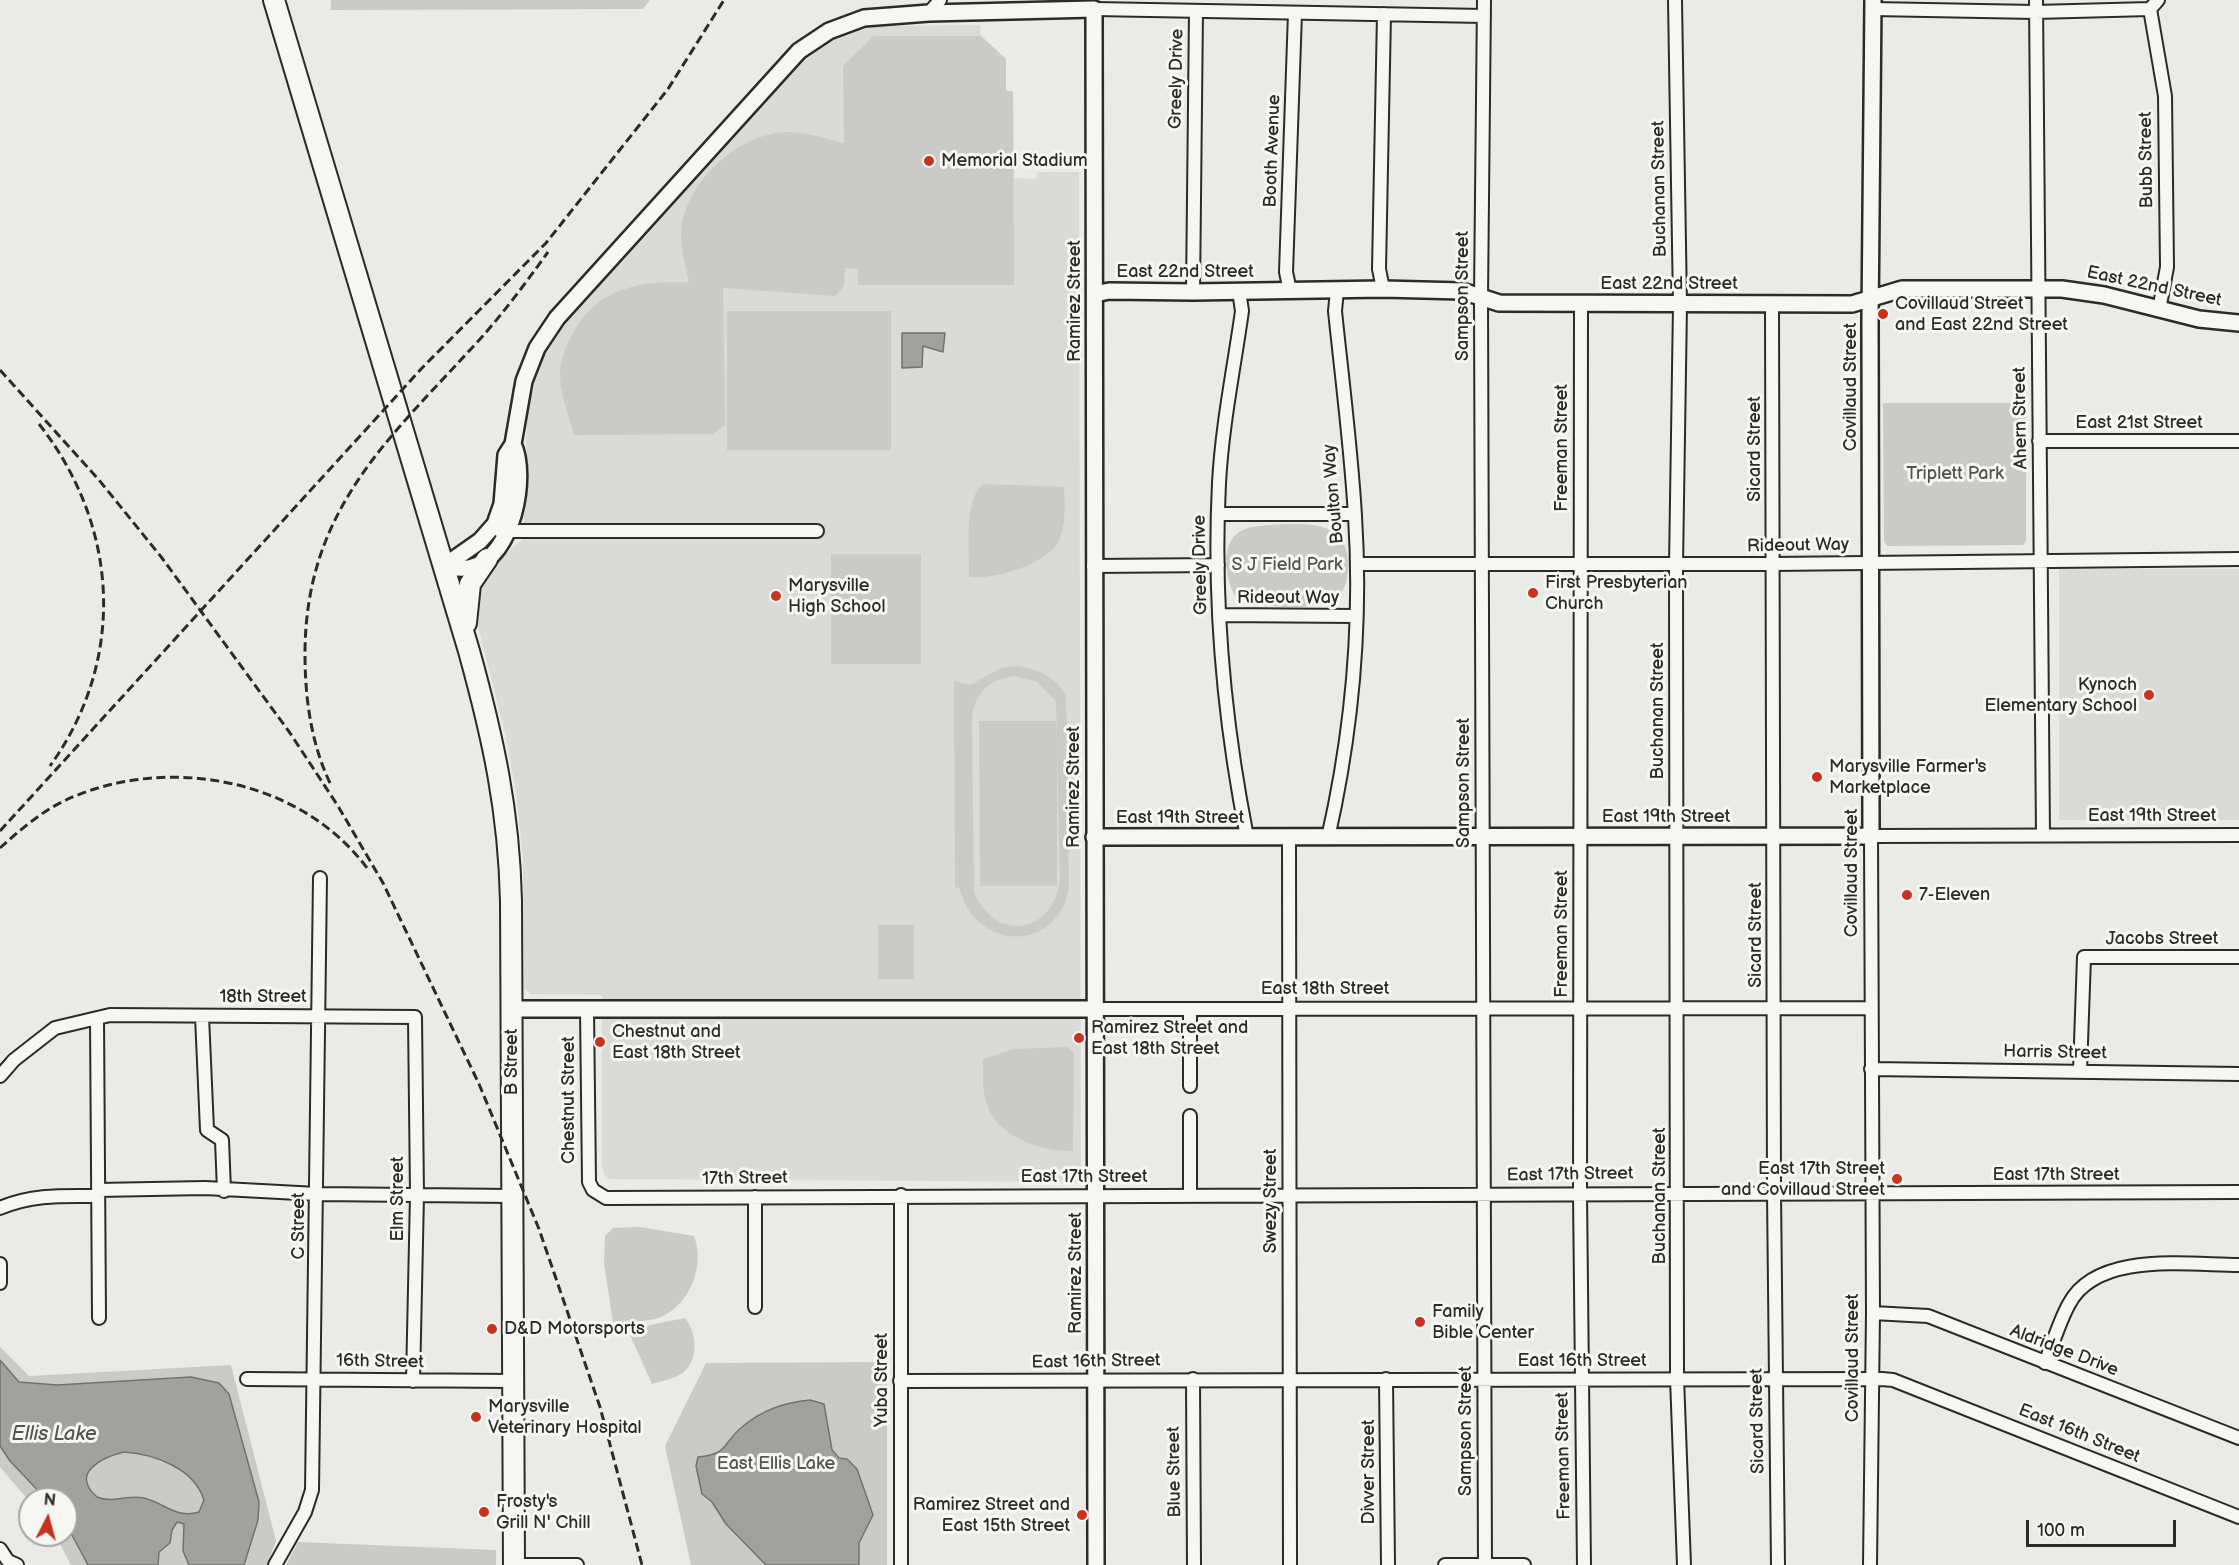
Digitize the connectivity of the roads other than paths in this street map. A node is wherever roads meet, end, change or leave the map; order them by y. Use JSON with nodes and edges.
{"nodes":[{"id":1,"x":274,"y":0,"type":"edge"},
{"id":2,"x":940,"y":0,"type":"edge"},
{"id":3,"x":1484,"y":0,"type":"edge"},
{"id":4,"x":1675,"y":0,"type":"edge"},
{"id":5,"x":1873,"y":4,"type":"edge"},
{"id":6,"x":2154,"y":5,"type":"edge"},
{"id":7,"x":2036,"y":6,"type":"edge"},
{"id":8,"x":1094,"y":9,"type":"junction"},
{"id":9,"x":1196,"y":11,"type":"junction"},
{"id":10,"x":929,"y":13,"type":"junction"},
{"id":11,"x":1295,"y":13,"type":"junction"},
{"id":12,"x":1384,"y":14,"type":"junction"},
{"id":13,"x":1484,"y":16,"type":"junction"},
{"id":14,"x":1383,"y":289,"type":"junction"},
{"id":15,"x":2037,"y":289,"type":"junction"},
{"id":16,"x":1337,"y":290,"type":"junction"},
{"id":17,"x":1239,"y":291,"type":"junction"},
{"id":18,"x":1290,"y":291,"type":"junction"},
{"id":19,"x":1193,"y":292,"type":"junction"},
{"id":20,"x":1095,"y":294,"type":"junction"},
{"id":21,"x":1481,"y":297,"type":"junction"},
{"id":22,"x":1870,"y":300,"type":"junction"},
{"id":23,"x":1581,"y":303,"type":"junction"},
{"id":24,"x":1680,"y":304,"type":"junction"},
{"id":25,"x":1772,"y":304,"type":"junction"},
{"id":26,"x":2159,"y":310,"type":"junction"},
{"id":27,"x":2239,"y":323,"type":"edge"},
{"id":28,"x":2039,"y":441,"type":"junction"},
{"id":29,"x":2239,"y":441,"type":"edge"},
{"id":30,"x":513,"y":444,"type":"junction"},
{"id":31,"x":1218,"y":514,"type":"junction"},
{"id":32,"x":1355,"y":514,"type":"junction"},
{"id":33,"x":507,"y":531,"type":"junction"},
{"id":34,"x":817,"y":531,"type":"dead end"},
{"id":35,"x":488,"y":533,"type":"junction"},
{"id":36,"x":487,"y":559,"type":"junction"},
{"id":37,"x":2239,"y":559,"type":"edge"},
{"id":38,"x":2040,"y":560,"type":"junction"},
{"id":39,"x":1870,"y":563,"type":"junction"},
{"id":40,"x":1357,"y":564,"type":"junction"},
{"id":41,"x":1579,"y":564,"type":"junction"},
{"id":42,"x":1773,"y":564,"type":"junction"},
{"id":43,"x":1218,"y":565,"type":"junction"},
{"id":44,"x":1482,"y":565,"type":"junction"},
{"id":45,"x":1677,"y":565,"type":"junction"},
{"id":46,"x":1093,"y":566,"type":"junction"},
{"id":47,"x":443,"y":567,"type":"junction"},
{"id":48,"x":1220,"y":615,"type":"junction"},
{"id":49,"x":1356,"y":616,"type":"junction"},
{"id":50,"x":465,"y":638,"type":"junction"},
{"id":51,"x":2043,"y":835,"type":"junction"},
{"id":52,"x":2239,"y":835,"type":"edge"},
{"id":53,"x":1676,"y":836,"type":"junction"},
{"id":54,"x":1774,"y":836,"type":"junction"},
{"id":55,"x":1871,"y":836,"type":"junction"},
{"id":56,"x":1094,"y":837,"type":"junction"},
{"id":57,"x":1247,"y":837,"type":"junction"},
{"id":58,"x":1289,"y":837,"type":"junction"},
{"id":59,"x":1482,"y":837,"type":"junction"},
{"id":60,"x":1580,"y":837,"type":"junction"},
{"id":61,"x":1328,"y":838,"type":"junction"},
{"id":62,"x":320,"y":878,"type":"dead end"},
{"id":63,"x":2239,"y":957,"type":"edge"},
{"id":64,"x":1678,"y":1007,"type":"junction"},
{"id":65,"x":1774,"y":1007,"type":"junction"},
{"id":66,"x":1483,"y":1008,"type":"junction"},
{"id":67,"x":1580,"y":1008,"type":"junction"},
{"id":68,"x":1871,"y":1008,"type":"junction"},
{"id":69,"x":512,"y":1009,"type":"junction"},
{"id":70,"x":587,"y":1009,"type":"junction"},
{"id":71,"x":1094,"y":1009,"type":"junction"},
{"id":72,"x":1190,"y":1009,"type":"junction"},
{"id":73,"x":1288,"y":1009,"type":"junction"},
{"id":74,"x":202,"y":1016,"type":"junction"},
{"id":75,"x":319,"y":1017,"type":"junction"},
{"id":76,"x":415,"y":1017,"type":"joint"},
{"id":77,"x":97,"y":1018,"type":"junction"},
{"id":78,"x":1871,"y":1069,"type":"junction"},
{"id":79,"x":2080,"y":1071,"type":"junction"},
{"id":80,"x":2239,"y":1074,"type":"edge"},
{"id":81,"x":0,"y":1076,"type":"edge"},
{"id":82,"x":1190,"y":1086,"type":"dead end"},
{"id":83,"x":1190,"y":1116,"type":"dead end"},
{"id":84,"x":593,"y":1190,"type":"joint"},
{"id":85,"x":224,"y":1191,"type":"junction"},
{"id":86,"x":1678,"y":1192,"type":"junction"},
{"id":87,"x":2239,"y":1192,"type":"edge"},
{"id":88,"x":98,"y":1193,"type":"junction"},
{"id":89,"x":1774,"y":1193,"type":"junction"},
{"id":90,"x":1871,"y":1193,"type":"junction"},
{"id":91,"x":317,"y":1194,"type":"junction"},
{"id":92,"x":1485,"y":1194,"type":"junction"},
{"id":93,"x":1580,"y":1194,"type":"junction"},
{"id":94,"x":417,"y":1195,"type":"junction"},
{"id":95,"x":901,"y":1195,"type":"junction"},
{"id":96,"x":1095,"y":1195,"type":"junction"},
{"id":97,"x":1190,"y":1195,"type":"junction"},
{"id":98,"x":1289,"y":1195,"type":"junction"},
{"id":99,"x":512,"y":1196,"type":"junction"},
{"id":100,"x":755,"y":1197,"type":"junction"},
{"id":101,"x":0,"y":1208,"type":"edge"},
{"id":102,"x":0,"y":1264,"type":"edge"},
{"id":103,"x":2239,"y":1265,"type":"edge"},
{"id":104,"x":0,"y":1283,"type":"edge"},
{"id":105,"x":755,"y":1307,"type":"dead end"},
{"id":106,"x":1873,"y":1313,"type":"junction"},
{"id":107,"x":99,"y":1318,"type":"dead end"},
{"id":108,"x":2045,"y":1363,"type":"junction"},
{"id":109,"x":1581,"y":1378,"type":"junction"},
{"id":110,"x":1677,"y":1378,"type":"junction"},
{"id":111,"x":1775,"y":1378,"type":"junction"},
{"id":112,"x":1873,"y":1378,"type":"junction"},
{"id":113,"x":247,"y":1379,"type":"dead end"},
{"id":114,"x":1192,"y":1379,"type":"junction"},
{"id":115,"x":1290,"y":1379,"type":"junction"},
{"id":116,"x":1386,"y":1379,"type":"junction"},
{"id":117,"x":1484,"y":1379,"type":"junction"},
{"id":118,"x":316,"y":1380,"type":"junction"},
{"id":119,"x":413,"y":1381,"type":"junction"},
{"id":120,"x":513,"y":1381,"type":"junction"},
{"id":121,"x":900,"y":1381,"type":"junction"},
{"id":122,"x":1095,"y":1381,"type":"junction"},
{"id":123,"x":2239,"y":1438,"type":"edge"},
{"id":124,"x":2239,"y":1516,"type":"edge"},
{"id":125,"x":0,"y":1549,"type":"edge"},
{"id":126,"x":16,"y":1565,"type":"edge"},
{"id":127,"x":275,"y":1565,"type":"edge"},
{"id":128,"x":514,"y":1565,"type":"edge"},
{"id":129,"x":577,"y":1565,"type":"edge"},
{"id":130,"x":900,"y":1565,"type":"edge"},
{"id":131,"x":1096,"y":1565,"type":"edge"},
{"id":132,"x":1194,"y":1565,"type":"edge"},
{"id":133,"x":1290,"y":1565,"type":"edge"},
{"id":134,"x":1388,"y":1565,"type":"edge"},
{"id":135,"x":1445,"y":1565,"type":"edge"},
{"id":136,"x":1485,"y":1565,"type":"edge"},
{"id":137,"x":1524,"y":1565,"type":"edge"},
{"id":138,"x":1584,"y":1565,"type":"edge"},
{"id":139,"x":1684,"y":1565,"type":"edge"},
{"id":140,"x":1778,"y":1565,"type":"edge"},
{"id":141,"x":1870,"y":1565,"type":"edge"}],
"edges":[{"from":1,"to":47,"type":"highway","name":"B Street"},
{"from":2,"to":10,"type":"street"},
{"from":3,"to":13,"type":"street","name":"Sampson Street"},
{"from":4,"to":24,"type":"street","name":"Buchanan Street"},
{"from":5,"to":7,"type":"street"},
{"from":5,"to":22,"type":"street","name":"Covillaud Street"},
{"from":6,"to":7,"type":"street"},
{"from":6,"to":26,"type":"street","name":"Bubb Street"},
{"from":7,"to":15,"type":"street","name":"Ahern Street"},
{"from":8,"to":9,"type":"street"},
{"from":8,"to":10,"type":"street"},
{"from":8,"to":20,"type":"street","name":"Ramirez Street"},
{"from":9,"to":11,"type":"street"},
{"from":9,"to":19,"type":"street","name":"Greely Drive"},
{"from":10,"to":30,"type":"street"},
{"from":11,"to":12,"type":"street"},
{"from":11,"to":18,"type":"street","name":"Booth Avenue"},
{"from":12,"to":13,"type":"street"},
{"from":12,"to":14,"type":"street"},
{"from":13,"to":21,"type":"street","name":"Sampson Street"},
{"from":14,"to":16,"type":"street","name":"East 22nd Street"},
{"from":14,"to":21,"type":"street","name":"East 22nd Street"},
{"from":15,"to":22,"type":"street","name":"East 22nd Street"},
{"from":15,"to":26,"type":"street","name":"East 22nd Street"},
{"from":15,"to":28,"type":"street","name":"Ahern Street"},
{"from":16,"to":18,"type":"street","name":"East 22nd Street"},
{"from":16,"to":32,"type":"street","name":"Boulton Way"},
{"from":17,"to":18,"type":"street","name":"East 22nd Street"},
{"from":17,"to":19,"type":"street","name":"East 22nd Street"},
{"from":17,"to":31,"type":"street","name":"Greely Drive"},
{"from":19,"to":20,"type":"street","name":"East 22nd Street"},
{"from":20,"to":46,"type":"street","name":"Ramirez Street"},
{"from":21,"to":23,"type":"street","name":"East 22nd Street"},
{"from":21,"to":44,"type":"street","name":"Sampson Street"},
{"from":22,"to":25,"type":"street","name":"East 22nd Street"},
{"from":22,"to":39,"type":"street","name":"Covillaud Street"},
{"from":23,"to":24,"type":"street","name":"East 22nd Street"},
{"from":23,"to":41,"type":"street","name":"Freeman Street"},
{"from":24,"to":25,"type":"street","name":"East 22nd Street"},
{"from":24,"to":45,"type":"street","name":"Buchanan Street"},
{"from":25,"to":42,"type":"street","name":"Sicard Street"},
{"from":26,"to":27,"type":"street","name":"East 22nd Street"},
{"from":28,"to":29,"type":"street","name":"East 21st Street"},
{"from":28,"to":38,"type":"street","name":"Ahern Street"},
{"from":30,"to":33,"type":"street"},
{"from":30,"to":35,"type":"street"},
{"from":31,"to":32,"type":"street"},
{"from":31,"to":43,"type":"street","name":"Greely Drive"},
{"from":32,"to":40,"type":"street","name":"Boulton Way"},
{"from":33,"to":34,"type":"street"},
{"from":33,"to":35,"type":"street"},
{"from":33,"to":36,"type":"street"},
{"from":35,"to":47,"type":"street"},
{"from":36,"to":47,"type":"street"},
{"from":36,"to":50,"type":"highway"},
{"from":37,"to":38,"type":"street","name":"Rideout Way"},
{"from":38,"to":39,"type":"street","name":"Rideout Way"},
{"from":38,"to":51,"type":"street","name":"Ahern Street"},
{"from":39,"to":42,"type":"street","name":"Rideout Way"},
{"from":39,"to":55,"type":"street","name":"Covillaud Street"},
{"from":40,"to":44,"type":"street","name":"Rideout Way"},
{"from":40,"to":49,"type":"street","name":"Boulton Way"},
{"from":41,"to":44,"type":"street","name":"Rideout Way"},
{"from":41,"to":45,"type":"street","name":"Rideout Way"},
{"from":41,"to":60,"type":"street","name":"Freeman Street"},
{"from":42,"to":45,"type":"street","name":"Rideout Way"},
{"from":42,"to":54,"type":"street","name":"Sicard Street"},
{"from":43,"to":46,"type":"street"},
{"from":43,"to":48,"type":"street","name":"Greely Drive"},
{"from":44,"to":59,"type":"street","name":"Sampson Street"},
{"from":45,"to":53,"type":"street","name":"Buchanan Street"},
{"from":46,"to":56,"type":"street","name":"Ramirez Street"},
{"from":47,"to":50,"type":"highway","name":"B Street"},
{"from":48,"to":49,"type":"street","name":"Rideout Way"},
{"from":48,"to":57,"type":"street","name":"Greely Drive"},
{"from":49,"to":61,"type":"street","name":"Boulton Way"},
{"from":50,"to":69,"type":"highway","name":"B Street"},
{"from":51,"to":52,"type":"street","name":"East 19th Street"},
{"from":51,"to":55,"type":"street","name":"East 19th Street"},
{"from":53,"to":54,"type":"street","name":"East 19th Street"},
{"from":53,"to":60,"type":"street","name":"East 19th Street"},
{"from":53,"to":64,"type":"street","name":"Buchanan Street"},
{"from":54,"to":55,"type":"street","name":"East 19th Street"},
{"from":54,"to":65,"type":"street","name":"Sicard Street"},
{"from":55,"to":68,"type":"street","name":"Covillaud Street"},
{"from":56,"to":57,"type":"street","name":"East 19th Street"},
{"from":56,"to":71,"type":"street","name":"Ramirez Street"},
{"from":57,"to":58,"type":"street","name":"East 19th Street"},
{"from":58,"to":61,"type":"street","name":"East 19th Street"},
{"from":58,"to":73,"type":"street","name":"Swezy Street"},
{"from":59,"to":60,"type":"street","name":"East 19th Street"},
{"from":59,"to":61,"type":"street","name":"East 19th Street"},
{"from":59,"to":66,"type":"street","name":"Sampson Street"},
{"from":60,"to":67,"type":"street","name":"Freeman Street"},
{"from":62,"to":75,"type":"street","name":"C Street"},
{"from":63,"to":79,"type":"street","name":"Jacobs Street"},
{"from":64,"to":65,"type":"street","name":"East 18th Street"},
{"from":64,"to":67,"type":"street","name":"East 18th Street"},
{"from":64,"to":86,"type":"street","name":"Buchanan Street"},
{"from":65,"to":68,"type":"street","name":"East 18th Street"},
{"from":65,"to":89,"type":"street","name":"Sicard Street"},
{"from":66,"to":67,"type":"street","name":"East 18th Street"},
{"from":66,"to":73,"type":"street","name":"East 18th Street"},
{"from":66,"to":92,"type":"street","name":"Sampson Street"},
{"from":67,"to":93,"type":"street","name":"Freeman Street"},
{"from":68,"to":78,"type":"street","name":"Covillaud Street"},
{"from":69,"to":70,"type":"street"},
{"from":69,"to":99,"type":"highway","name":"B Street"},
{"from":70,"to":71,"type":"street","name":"East 18th Street"},
{"from":70,"to":84,"type":"street","name":"Chestnut Street"},
{"from":71,"to":72,"type":"street","name":"East 18th Street"},
{"from":71,"to":96,"type":"street","name":"Ramirez Street"},
{"from":72,"to":73,"type":"street","name":"East 18th Street"},
{"from":72,"to":82,"type":"street"},
{"from":73,"to":98,"type":"street","name":"Swezy Street"},
{"from":74,"to":75,"type":"street","name":"18th Street"},
{"from":74,"to":77,"type":"street","name":"18th Street"},
{"from":74,"to":85,"type":"street"},
{"from":75,"to":76,"type":"street","name":"18th Street"},
{"from":75,"to":91,"type":"street","name":"C Street"},
{"from":76,"to":94,"type":"street","name":"Elm Street"},
{"from":77,"to":81,"type":"street","name":"18th Street"},
{"from":77,"to":88,"type":"street"},
{"from":78,"to":79,"type":"street","name":"Harris Street"},
{"from":78,"to":90,"type":"street","name":"Covillaud Street"},
{"from":79,"to":80,"type":"street","name":"Harris Street"},
{"from":83,"to":97,"type":"street"},
{"from":84,"to":100,"type":"street","name":"17th Street"},
{"from":85,"to":88,"type":"street"},
{"from":85,"to":91,"type":"street"},
{"from":86,"to":89,"type":"street","name":"East 17th Street"},
{"from":86,"to":93,"type":"street","name":"East 17th Street"},
{"from":86,"to":110,"type":"street","name":"Buchanan Street"},
{"from":87,"to":90,"type":"street","name":"East 17th Street"},
{"from":88,"to":101,"type":"street"},
{"from":88,"to":107,"type":"street"},
{"from":89,"to":90,"type":"street","name":"East 17th Street"},
{"from":89,"to":111,"type":"street","name":"Sicard Street"},
{"from":90,"to":106,"type":"street","name":"Covillaud Street"},
{"from":91,"to":94,"type":"street"},
{"from":91,"to":118,"type":"street","name":"C Street"},
{"from":92,"to":93,"type":"street","name":"East 17th Street"},
{"from":92,"to":98,"type":"street","name":"East 17th Street"},
{"from":92,"to":117,"type":"street","name":"Sampson Street"},
{"from":93,"to":109,"type":"street","name":"Freeman Street"},
{"from":94,"to":99,"type":"street"},
{"from":94,"to":119,"type":"street","name":"Elm Street"},
{"from":95,"to":96,"type":"street","name":"East 17th Street"},
{"from":95,"to":100,"type":"street","name":"17th Street"},
{"from":95,"to":121,"type":"street","name":"Yuba Street"},
{"from":96,"to":97,"type":"street","name":"East 17th Street"},
{"from":96,"to":122,"type":"street","name":"Ramirez Street"},
{"from":97,"to":98,"type":"street","name":"East 17th Street"},
{"from":98,"to":115,"type":"street","name":"Swezy Street"},
{"from":99,"to":120,"type":"highway","name":"B Street"},
{"from":100,"to":105,"type":"street"},
{"from":102,"to":104,"type":"street"},
{"from":103,"to":108,"type":"street"},
{"from":106,"to":108,"type":"street","name":"Aldridge Drive"},
{"from":106,"to":112,"type":"street","name":"Covillaud Street"},
{"from":108,"to":123,"type":"street","name":"Aldridge Drive"},
{"from":109,"to":110,"type":"street","name":"East 16th Street"},
{"from":109,"to":117,"type":"street","name":"East 16th Street"},
{"from":109,"to":138,"type":"street","name":"Freeman Street"},
{"from":110,"to":111,"type":"street","name":"East 16th Street"},
{"from":110,"to":139,"type":"street","name":"Buchanan Street"},
{"from":111,"to":112,"type":"street","name":"East 16th Street"},
{"from":111,"to":140,"type":"street","name":"Sicard Street"},
{"from":112,"to":124,"type":"street","name":"East 16th Street"},
{"from":112,"to":141,"type":"street","name":"Covillaud Street"},
{"from":113,"to":118,"type":"street","name":"16th Street"},
{"from":114,"to":115,"type":"street","name":"East 16th Street"},
{"from":114,"to":122,"type":"street","name":"East 16th Street"},
{"from":114,"to":132,"type":"street","name":"Blue Street"},
{"from":115,"to":116,"type":"street","name":"East 16th Street"},
{"from":115,"to":133,"type":"street","name":"Swezy Street"},
{"from":116,"to":117,"type":"street","name":"East 16th Street"},
{"from":116,"to":134,"type":"street","name":"Divver Street"},
{"from":117,"to":136,"type":"street","name":"Sampson Street"},
{"from":118,"to":119,"type":"street","name":"16th Street"},
{"from":118,"to":127,"type":"street","name":"C Street"},
{"from":119,"to":120,"type":"street","name":"16th Street"},
{"from":120,"to":128,"type":"highway","name":"B Street"},
{"from":121,"to":122,"type":"street","name":"East 16th Street"},
{"from":121,"to":130,"type":"street","name":"Yuba Street"},
{"from":122,"to":131,"type":"street","name":"Ramirez Street"},
{"from":125,"to":126,"type":"street"},
{"from":128,"to":129,"type":"street"},
{"from":135,"to":136,"type":"street"},
{"from":136,"to":137,"type":"street"}]}
